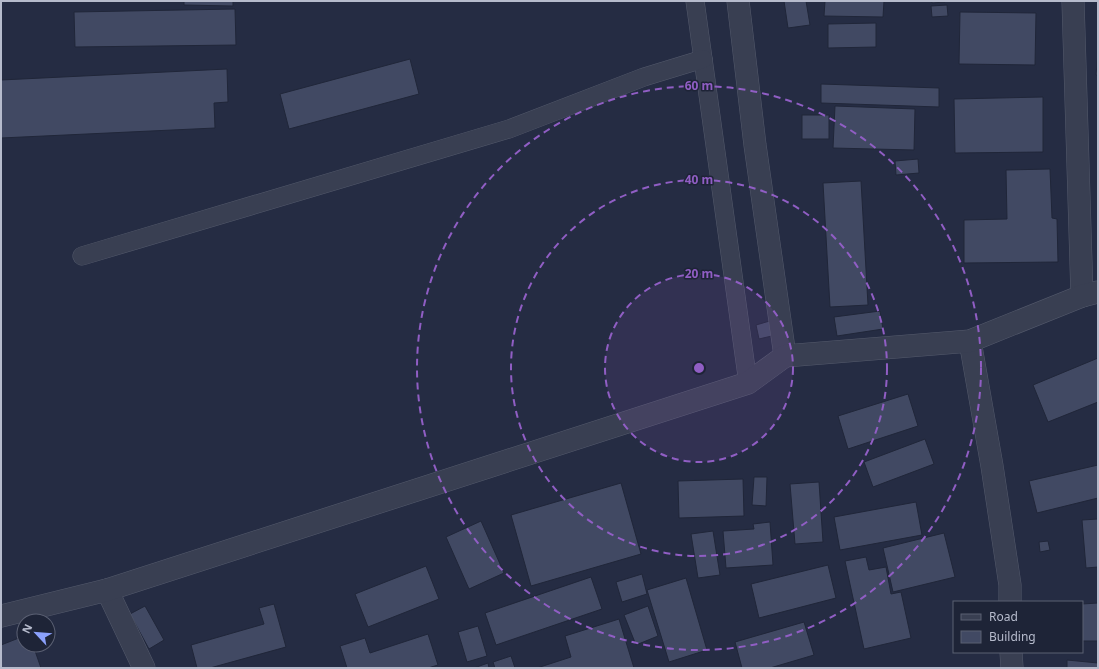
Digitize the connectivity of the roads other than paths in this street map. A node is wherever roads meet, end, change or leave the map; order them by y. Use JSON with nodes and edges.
{"nodes":[{"id":1,"x":695,"y":1,"type":"edge"},
{"id":2,"x":738,"y":1,"type":"edge"},
{"id":3,"x":1073,"y":1,"type":"edge"},
{"id":4,"x":703,"y":59,"type":"junction"},
{"id":5,"x":82,"y":256,"type":"dead end"},
{"id":6,"x":1090,"y":294,"type":"edge"},
{"id":7,"x":970,"y":340,"type":"junction"},
{"id":8,"x":785,"y":356,"type":"junction"},
{"id":9,"x":748,"y":383,"type":"junction"},
{"id":10,"x":107,"y":590,"type":"junction"},
{"id":11,"x":1010,"y":601,"type":"edge"},
{"id":12,"x":1,"y":616,"type":"edge"},
{"id":13,"x":1011,"y":653,"type":"edge"},
{"id":14,"x":144,"y":668,"type":"edge"},
{"id":15,"x":1012,"y":668,"type":"edge"}],
"edges":[{"from":1,"to":4,"type":"lane"},
{"from":2,"to":8,"type":"street"},
{"from":3,"to":6,"type":"street"},
{"from":4,"to":5,"type":"lane"},
{"from":4,"to":9,"type":"lane"},
{"from":6,"to":7,"type":"street"},
{"from":7,"to":8,"type":"street"},
{"from":7,"to":11,"type":"street"},
{"from":8,"to":9,"type":"street"},
{"from":9,"to":10,"type":"street"},
{"from":10,"to":12,"type":"street"},
{"from":10,"to":14,"type":"street"},
{"from":13,"to":15,"type":"street"}]}
